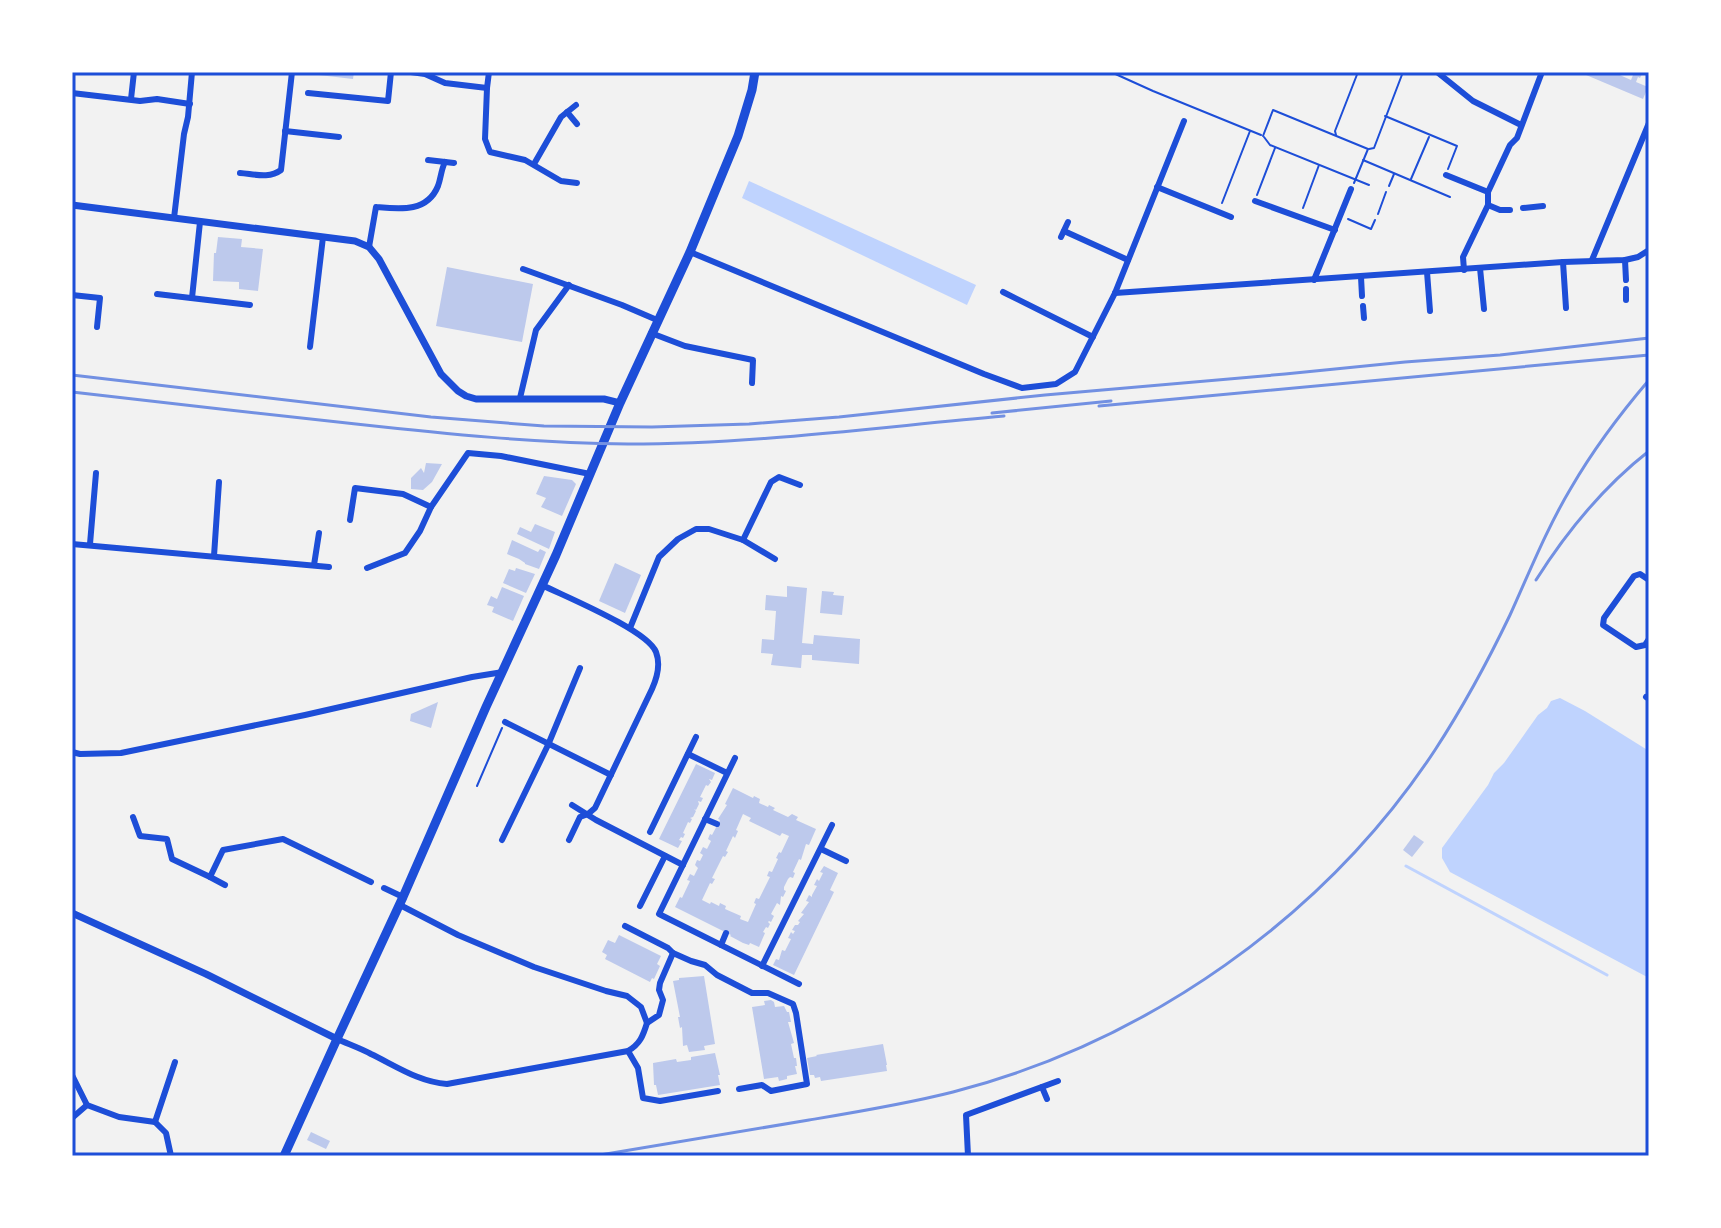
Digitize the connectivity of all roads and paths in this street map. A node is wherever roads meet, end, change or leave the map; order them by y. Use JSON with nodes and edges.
{"nodes":[{"id":1,"x":134,"y":72,"type":"edge"},
{"id":2,"x":192,"y":72,"type":"edge"},
{"id":3,"x":292,"y":72,"type":"edge"},
{"id":4,"x":391,"y":72,"type":"edge"},
{"id":5,"x":411,"y":72,"type":"edge"},
{"id":6,"x":489,"y":72,"type":"edge"},
{"id":7,"x":755,"y":72,"type":"edge"},
{"id":8,"x":1111,"y":72,"type":"edge"},
{"id":9,"x":1358,"y":72,"type":"edge"},
{"id":10,"x":1403,"y":72,"type":"edge"},
{"id":11,"x":1437,"y":72,"type":"edge"},
{"id":12,"x":1542,"y":72,"type":"edge"},
{"id":13,"x":487,"y":88,"type":"junction"},
{"id":14,"x":72,"y":93,"type":"edge"},
{"id":15,"x":308,"y":93,"type":"dead end"},
{"id":16,"x":131,"y":99,"type":"junction"},
{"id":17,"x":190,"y":104,"type":"junction"},
{"id":18,"x":576,"y":105,"type":"dead end"},
{"id":19,"x":567,"y":112,"type":"junction"},
{"id":20,"x":1385,"y":116,"type":"junction"},
{"id":21,"x":1184,"y":121,"type":"dead end"},
{"id":22,"x":1649,"y":123,"type":"edge"},
{"id":23,"x":577,"y":124,"type":"dead end"},
{"id":24,"x":1521,"y":125,"type":"junction"},
{"id":25,"x":285,"y":131,"type":"junction"},
{"id":26,"x":1251,"y":131,"type":"junction"},
{"id":27,"x":1430,"y":134,"type":"junction"},
{"id":28,"x":1263,"y":136,"type":"junction"},
{"id":29,"x":1337,"y":136,"type":"junction"},
{"id":30,"x":339,"y":137,"type":"dead end"},
{"id":31,"x":1276,"y":147,"type":"junction"},
{"id":32,"x":1368,"y":149,"type":"junction"},
{"id":33,"x":428,"y":160,"type":"dead end"},
{"id":34,"x":1363,"y":160,"type":"junction"},
{"id":35,"x":445,"y":162,"type":"junction"},
{"id":36,"x":454,"y":163,"type":"dead end"},
{"id":37,"x":534,"y":164,"type":"junction"},
{"id":38,"x":1319,"y":164,"type":"junction"},
{"id":39,"x":240,"y":173,"type":"dead end"},
{"id":40,"x":1394,"y":173,"type":"junction"},
{"id":41,"x":1446,"y":175,"type":"joint"},
{"id":42,"x":1355,"y":179,"type":"junction"},
{"id":43,"x":1411,"y":180,"type":"junction"},
{"id":44,"x":577,"y":183,"type":"dead end"},
{"id":45,"x":1369,"y":185,"type":"dead end"},
{"id":46,"x":1389,"y":186,"type":"dead end"},
{"id":47,"x":1157,"y":187,"type":"junction"},
{"id":48,"x":1351,"y":189,"type":"joint"},
{"id":49,"x":1386,"y":192,"type":"dead end"},
{"id":50,"x":1488,"y":192,"type":"junction"},
{"id":51,"x":1450,"y":197,"type":"dead end"},
{"id":52,"x":1255,"y":201,"type":"joint"},
{"id":53,"x":72,"y":205,"type":"edge"},
{"id":54,"x":1488,"y":205,"type":"junction"},
{"id":55,"x":1543,"y":206,"type":"dead end"},
{"id":56,"x":1523,"y":208,"type":"dead end"},
{"id":57,"x":1510,"y":210,"type":"dead end"},
{"id":58,"x":1218,"y":212,"type":"junction"},
{"id":59,"x":1378,"y":214,"type":"dead end"},
{"id":60,"x":1341,"y":216,"type":"junction"},
{"id":61,"x":1231,"y":217,"type":"dead end"},
{"id":62,"x":1299,"y":217,"type":"junction"},
{"id":63,"x":174,"y":218,"type":"junction"},
{"id":64,"x":1375,"y":220,"type":"dead end"},
{"id":65,"x":200,"y":222,"type":"junction"},
{"id":66,"x":1068,"y":222,"type":"dead end"},
{"id":67,"x":1335,"y":230,"type":"junction"},
{"id":68,"x":323,"y":237,"type":"junction"},
{"id":69,"x":369,"y":247,"type":"junction"},
{"id":70,"x":1649,"y":250,"type":"edge"},
{"id":71,"x":690,"y":252,"type":"junction"},
{"id":72,"x":1128,"y":260,"type":"junction"},
{"id":73,"x":1592,"y":260,"type":"junction"},
{"id":74,"x":1625,"y":260,"type":"junction"},
{"id":75,"x":1563,"y":262,"type":"junction"},
{"id":76,"x":1480,"y":268,"type":"junction"},
{"id":77,"x":523,"y":269,"type":"dead end"},
{"id":78,"x":1464,"y":270,"type":"junction"},
{"id":79,"x":1427,"y":272,"type":"junction"},
{"id":80,"x":1361,"y":277,"type":"junction"},
{"id":81,"x":1314,"y":280,"type":"junction"},
{"id":82,"x":1626,"y":280,"type":"dead end"},
{"id":83,"x":569,"y":285,"type":"junction"},
{"id":84,"x":1626,"y":289,"type":"dead end"},
{"id":85,"x":1003,"y":292,"type":"dead end"},
{"id":86,"x":1115,"y":293,"type":"junction"},
{"id":87,"x":157,"y":294,"type":"dead end"},
{"id":88,"x":72,"y":295,"type":"edge"},
{"id":89,"x":1362,"y":296,"type":"dead end"},
{"id":90,"x":192,"y":298,"type":"junction"},
{"id":91,"x":1626,"y":300,"type":"dead end"},
{"id":92,"x":250,"y":305,"type":"dead end"},
{"id":93,"x":1363,"y":306,"type":"dead end"},
{"id":94,"x":1566,"y":308,"type":"dead end"},
{"id":95,"x":1484,"y":309,"type":"dead end"},
{"id":96,"x":1430,"y":311,"type":"dead end"},
{"id":97,"x":1364,"y":318,"type":"dead end"},
{"id":98,"x":657,"y":320,"type":"junction"},
{"id":99,"x":97,"y":327,"type":"dead end"},
{"id":100,"x":651,"y":333,"type":"junction"},
{"id":101,"x":1093,"y":337,"type":"junction"},
{"id":102,"x":310,"y":347,"type":"dead end"},
{"id":103,"x":752,"y":383,"type":"dead end"},
{"id":104,"x":520,"y":398,"type":"junction"},
{"id":105,"x":620,"y":403,"type":"junction"},
{"id":106,"x":592,"y":469,"type":"junction"},
{"id":107,"x":96,"y":473,"type":"dead end"},
{"id":108,"x":219,"y":482,"type":"dead end"},
{"id":109,"x":800,"y":485,"type":"dead end"},
{"id":110,"x":431,"y":507,"type":"junction"},
{"id":111,"x":350,"y":520,"type":"dead end"},
{"id":112,"x":319,"y":533,"type":"dead end"},
{"id":113,"x":743,"y":540,"type":"junction"},
{"id":114,"x":72,"y":544,"type":"edge"},
{"id":115,"x":90,"y":544,"type":"junction"},
{"id":116,"x":214,"y":556,"type":"junction"},
{"id":117,"x":775,"y":559,"type":"dead end"},
{"id":118,"x":314,"y":565,"type":"junction"},
{"id":119,"x":329,"y":567,"type":"dead end"},
{"id":120,"x":367,"y":568,"type":"dead end"},
{"id":121,"x":1649,"y":580,"type":"edge"},
{"id":122,"x":542,"y":585,"type":"junction"},
{"id":123,"x":630,"y":628,"type":"junction"},
{"id":124,"x":1649,"y":639,"type":"edge"},
{"id":125,"x":580,"y":668,"type":"dead end"},
{"id":126,"x":503,"y":672,"type":"junction"},
{"id":127,"x":505,"y":722,"type":"joint"},
{"id":128,"x":696,"y":737,"type":"dead end"},
{"id":129,"x":548,"y":745,"type":"junction"},
{"id":130,"x":72,"y":752,"type":"edge"},
{"id":131,"x":688,"y":754,"type":"junction"},
{"id":132,"x":735,"y":758,"type":"dead end"},
{"id":133,"x":727,"y":773,"type":"junction"},
{"id":134,"x":611,"y":775,"type":"junction"},
{"id":135,"x":477,"y":786,"type":"dead end"},
{"id":136,"x":572,"y":805,"type":"dead end"},
{"id":137,"x":588,"y":814,"type":"junction"},
{"id":138,"x":133,"y":817,"type":"dead end"},
{"id":139,"x":705,"y":819,"type":"junction"},
{"id":140,"x":717,"y":824,"type":"dead end"},
{"id":141,"x":832,"y":825,"type":"dead end"},
{"id":142,"x":650,"y":832,"type":"dead end"},
{"id":143,"x":502,"y":840,"type":"dead end"},
{"id":144,"x":569,"y":840,"type":"dead end"},
{"id":145,"x":821,"y":849,"type":"junction"},
{"id":146,"x":665,"y":856,"type":"junction"},
{"id":147,"x":846,"y":861,"type":"dead end"},
{"id":148,"x":683,"y":865,"type":"junction"},
{"id":149,"x":210,"y":877,"type":"junction"},
{"id":150,"x":371,"y":882,"type":"dead end"},
{"id":151,"x":225,"y":885,"type":"dead end"},
{"id":152,"x":384,"y":888,"type":"dead end"},
{"id":153,"x":402,"y":901,"type":"junction"},
{"id":154,"x":640,"y":906,"type":"dead end"},
{"id":155,"x":72,"y":913,"type":"edge"},
{"id":156,"x":625,"y":926,"type":"dead end"},
{"id":157,"x":726,"y":933,"type":"dead end"},
{"id":158,"x":721,"y":945,"type":"junction"},
{"id":159,"x":673,"y":953,"type":"junction"},
{"id":160,"x":762,"y":966,"type":"junction"},
{"id":161,"x":799,"y":984,"type":"dead end"},
{"id":162,"x":647,"y":1023,"type":"junction"},
{"id":163,"x":337,"y":1039,"type":"junction"},
{"id":164,"x":628,"y":1051,"type":"junction"},
{"id":165,"x":175,"y":1062,"type":"dead end"},
{"id":166,"x":72,"y":1075,"type":"edge"},
{"id":167,"x":1058,"y":1081,"type":"dead end"},
{"id":168,"x":1042,"y":1087,"type":"junction"},
{"id":169,"x":739,"y":1089,"type":"dead end"},
{"id":170,"x":718,"y":1091,"type":"dead end"},
{"id":171,"x":1047,"y":1099,"type":"dead end"},
{"id":172,"x":87,"y":1105,"type":"junction"},
{"id":173,"x":72,"y":1118,"type":"edge"},
{"id":174,"x":155,"y":1122,"type":"junction"},
{"id":175,"x":171,"y":1156,"type":"edge"},
{"id":176,"x":284,"y":1156,"type":"edge"},
{"id":177,"x":968,"y":1156,"type":"edge"}],
"edges":[{"from":1,"to":16,"type":"street"},
{"from":2,"to":17,"type":"street"},
{"from":3,"to":25,"type":"street"},
{"from":4,"to":15,"type":"street"},
{"from":5,"to":13,"type":"street"},
{"from":6,"to":13,"type":"street"},
{"from":7,"to":71,"type":"main road"},
{"from":8,"to":26,"type":"path"},
{"from":9,"to":29,"type":"path"},
{"from":10,"to":20,"type":"path"},
{"from":11,"to":24,"type":"street"},
{"from":12,"to":24,"type":"street"},
{"from":13,"to":37,"type":"street"},
{"from":14,"to":16,"type":"street"},
{"from":16,"to":17,"type":"street"},
{"from":17,"to":63,"type":"street"},
{"from":18,"to":19,"type":"street"},
{"from":19,"to":23,"type":"street"},
{"from":19,"to":37,"type":"street"},
{"from":20,"to":27,"type":"path"},
{"from":20,"to":32,"type":"path"},
{"from":21,"to":47,"type":"street"},
{"from":22,"to":73,"type":"street"},
{"from":24,"to":50,"type":"street"},
{"from":25,"to":30,"type":"street"},
{"from":25,"to":39,"type":"street"},
{"from":26,"to":28,"type":"path"},
{"from":26,"to":58,"type":"path"},
{"from":27,"to":41,"type":"path"},
{"from":27,"to":43,"type":"path"},
{"from":28,"to":29,"type":"path"},
{"from":28,"to":31,"type":"path"},
{"from":29,"to":32,"type":"path"},
{"from":31,"to":38,"type":"path"},
{"from":31,"to":52,"type":"path"},
{"from":32,"to":34,"type":"path"},
{"from":33,"to":35,"type":"street"},
{"from":34,"to":40,"type":"path"},
{"from":34,"to":42,"type":"path"},
{"from":35,"to":36,"type":"street"},
{"from":35,"to":69,"type":"street"},
{"from":37,"to":44,"type":"street"},
{"from":38,"to":42,"type":"path"},
{"from":38,"to":62,"type":"path"},
{"from":40,"to":43,"type":"path"},
{"from":40,"to":46,"type":"path"},
{"from":41,"to":50,"type":"street"},
{"from":42,"to":45,"type":"path"},
{"from":42,"to":48,"type":"path"},
{"from":43,"to":51,"type":"path"},
{"from":47,"to":58,"type":"street"},
{"from":47,"to":72,"type":"street"},
{"from":48,"to":60,"type":"street"},
{"from":49,"to":59,"type":"path"},
{"from":50,"to":54,"type":"street"},
{"from":52,"to":62,"type":"street"},
{"from":53,"to":63,"type":"street"},
{"from":54,"to":57,"type":"street"},
{"from":54,"to":78,"type":"street"},
{"from":55,"to":56,"type":"street"},
{"from":58,"to":61,"type":"street"},
{"from":60,"to":64,"type":"path"},
{"from":60,"to":67,"type":"street"},
{"from":62,"to":67,"type":"street"},
{"from":63,"to":65,"type":"street"},
{"from":65,"to":68,"type":"street"},
{"from":65,"to":90,"type":"street"},
{"from":66,"to":72,"type":"street"},
{"from":67,"to":81,"type":"street"},
{"from":68,"to":69,"type":"street"},
{"from":68,"to":102,"type":"street"},
{"from":69,"to":104,"type":"street"},
{"from":70,"to":74,"type":"street"},
{"from":71,"to":98,"type":"main road"},
{"from":71,"to":101,"type":"street"},
{"from":72,"to":86,"type":"street"},
{"from":73,"to":74,"type":"street"},
{"from":73,"to":75,"type":"street"},
{"from":74,"to":82,"type":"street"},
{"from":75,"to":76,"type":"street"},
{"from":75,"to":94,"type":"street"},
{"from":76,"to":78,"type":"street"},
{"from":76,"to":95,"type":"street"},
{"from":77,"to":83,"type":"street"},
{"from":78,"to":79,"type":"street"},
{"from":79,"to":80,"type":"street"},
{"from":79,"to":96,"type":"street"},
{"from":80,"to":81,"type":"street"},
{"from":80,"to":89,"type":"street"},
{"from":81,"to":86,"type":"street"},
{"from":83,"to":98,"type":"street"},
{"from":83,"to":104,"type":"street"},
{"from":84,"to":91,"type":"street"},
{"from":85,"to":101,"type":"street"},
{"from":86,"to":101,"type":"street"},
{"from":87,"to":90,"type":"street"},
{"from":88,"to":99,"type":"street"},
{"from":90,"to":92,"type":"street"},
{"from":93,"to":97,"type":"street"},
{"from":98,"to":100,"type":"main road"},
{"from":100,"to":103,"type":"street"},
{"from":100,"to":105,"type":"main road"},
{"from":104,"to":105,"type":"street"},
{"from":105,"to":106,"type":"main road"},
{"from":106,"to":110,"type":"street"},
{"from":106,"to":122,"type":"main road"},
{"from":107,"to":115,"type":"street"},
{"from":108,"to":116,"type":"street"},
{"from":109,"to":113,"type":"street"},
{"from":110,"to":111,"type":"street"},
{"from":110,"to":120,"type":"street"},
{"from":112,"to":118,"type":"street"},
{"from":113,"to":117,"type":"street"},
{"from":113,"to":123,"type":"street"},
{"from":114,"to":115,"type":"street"},
{"from":115,"to":116,"type":"street"},
{"from":116,"to":118,"type":"street"},
{"from":118,"to":119,"type":"street"},
{"from":121,"to":124,"type":"street"},
{"from":122,"to":123,"type":"street"},
{"from":122,"to":126,"type":"main road"},
{"from":123,"to":134,"type":"street"},
{"from":125,"to":129,"type":"street"},
{"from":126,"to":130,"type":"street"},
{"from":126,"to":153,"type":"main road"},
{"from":127,"to":129,"type":"street"},
{"from":127,"to":135,"type":"path"},
{"from":128,"to":131,"type":"street"},
{"from":129,"to":134,"type":"street"},
{"from":129,"to":143,"type":"street"},
{"from":131,"to":133,"type":"street"},
{"from":131,"to":142,"type":"street"},
{"from":132,"to":133,"type":"street"},
{"from":133,"to":139,"type":"street"},
{"from":134,"to":137,"type":"street"},
{"from":136,"to":137,"type":"street"},
{"from":137,"to":144,"type":"street"},
{"from":137,"to":146,"type":"street"},
{"from":138,"to":149,"type":"street"},
{"from":139,"to":140,"type":"street"},
{"from":139,"to":148,"type":"street"},
{"from":141,"to":145,"type":"street"},
{"from":145,"to":147,"type":"street"},
{"from":145,"to":160,"type":"street"},
{"from":146,"to":148,"type":"street"},
{"from":146,"to":154,"type":"street"},
{"from":148,"to":158,"type":"street"},
{"from":149,"to":150,"type":"street"},
{"from":149,"to":151,"type":"street"},
{"from":152,"to":153,"type":"street"},
{"from":153,"to":162,"type":"street"},
{"from":153,"to":163,"type":"main road"},
{"from":155,"to":163,"type":"street"},
{"from":156,"to":159,"type":"street"},
{"from":157,"to":158,"type":"street"},
{"from":158,"to":160,"type":"street"},
{"from":159,"to":162,"type":"street"},
{"from":159,"to":169,"type":"street"},
{"from":160,"to":161,"type":"street"},
{"from":162,"to":164,"type":"street"},
{"from":163,"to":164,"type":"street"},
{"from":163,"to":176,"type":"main road"},
{"from":164,"to":170,"type":"street"},
{"from":165,"to":174,"type":"street"},
{"from":166,"to":172,"type":"street"},
{"from":167,"to":168,"type":"street"},
{"from":168,"to":171,"type":"street"},
{"from":168,"to":177,"type":"street"},
{"from":172,"to":173,"type":"street"},
{"from":172,"to":174,"type":"street"},
{"from":174,"to":175,"type":"street"}]}
